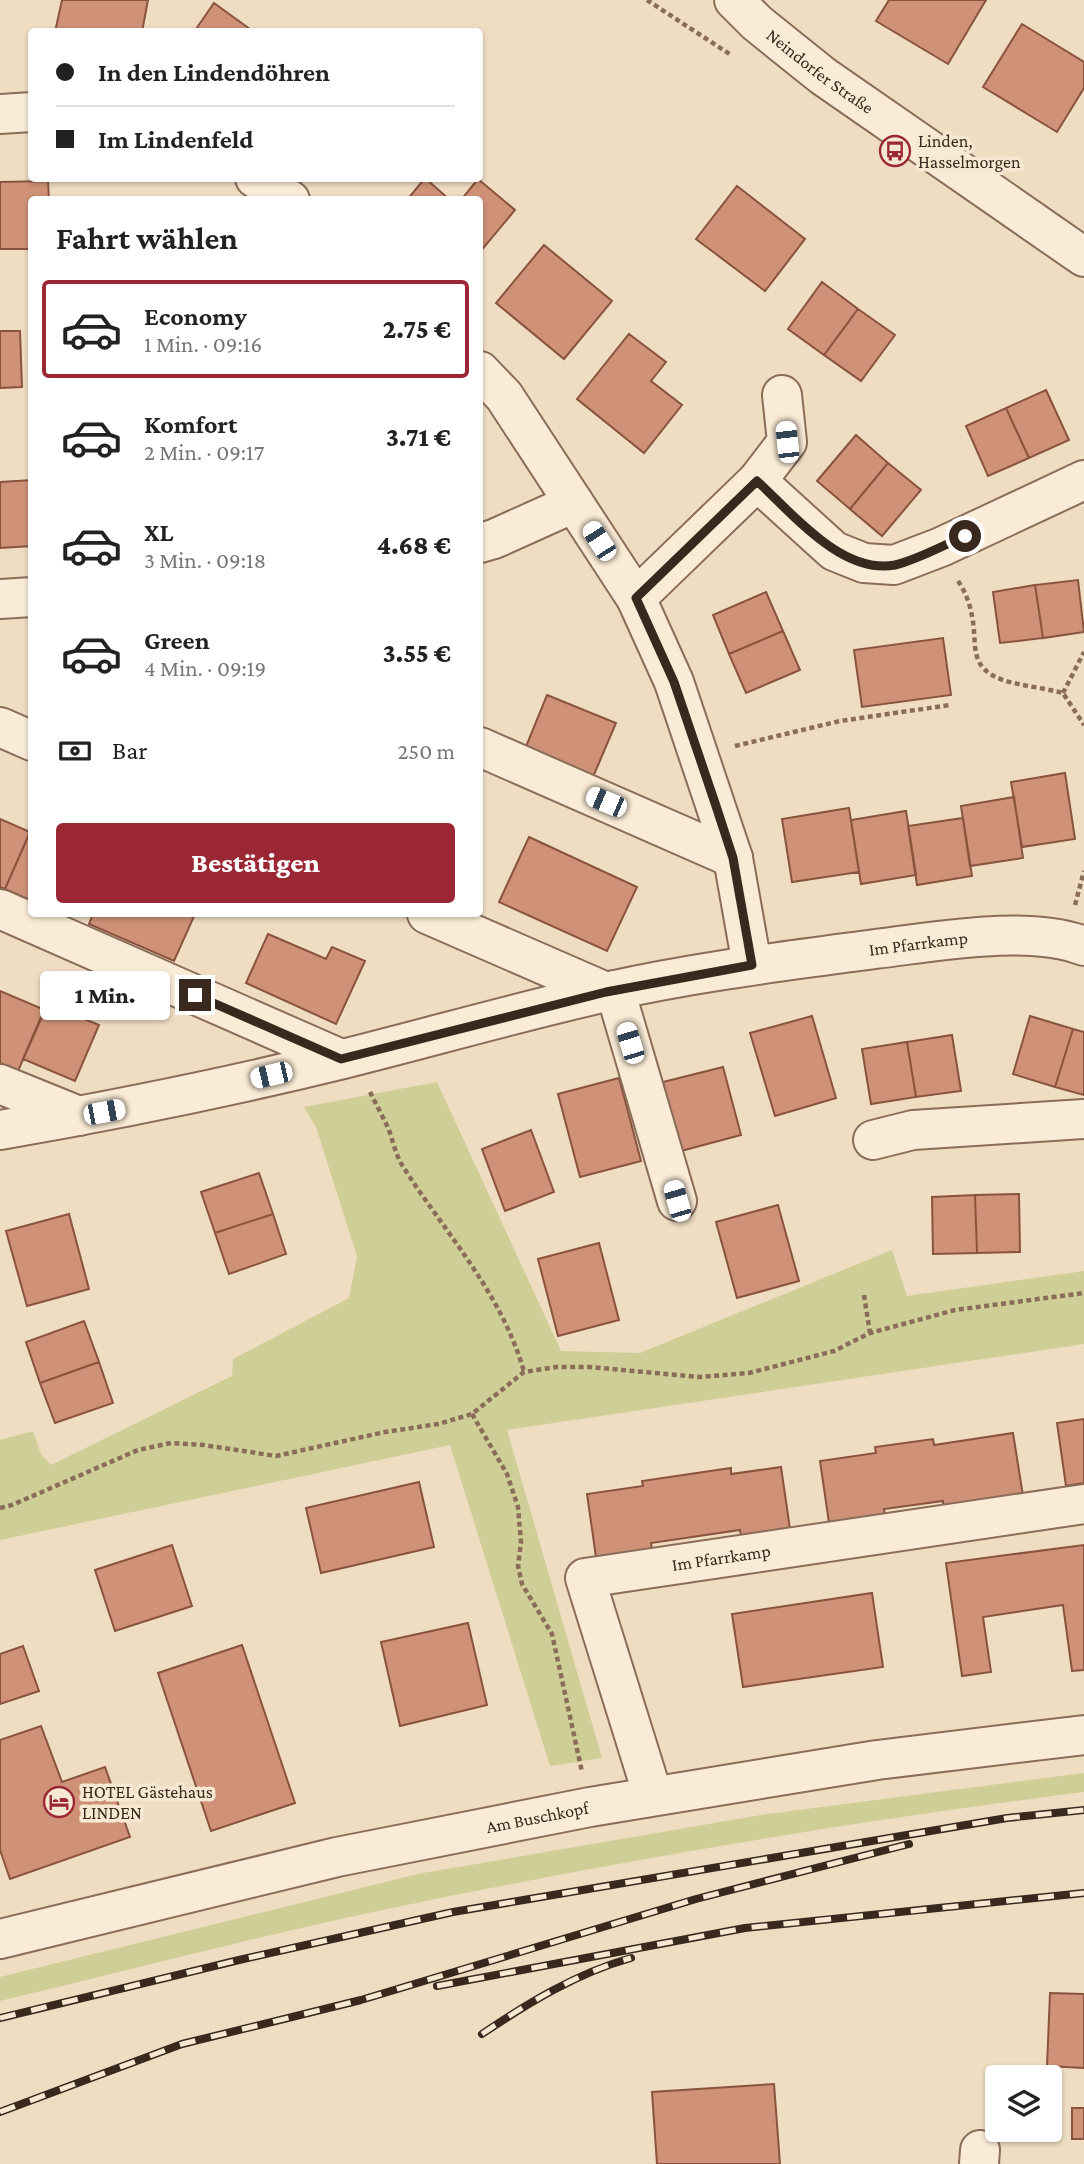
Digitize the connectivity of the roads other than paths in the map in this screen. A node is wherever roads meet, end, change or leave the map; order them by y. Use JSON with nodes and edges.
{"nodes":[{"id":1,"x":734,"y":0,"type":"edge"},
{"id":2,"x":28,"y":112,"type":"edge"},
{"id":3,"x":0,"y":114,"type":"edge"},
{"id":4,"x":261,"y":182,"type":"edge"},
{"id":5,"x":284,"y":196,"type":"edge"},
{"id":6,"x":1084,"y":257,"type":"edge"},
{"id":7,"x":483,"y":374,"type":"edge"},
{"id":8,"x":782,"y":395,"type":"dead end"},
{"id":9,"x":1084,"y":480,"type":"edge"},
{"id":10,"x":757,"y":481,"type":"junction"},
{"id":11,"x":575,"y":503,"type":"junction"},
{"id":12,"x":483,"y":542,"type":"edge"},
{"id":13,"x":28,"y":597,"type":"edge"},
{"id":14,"x":636,"y":598,"type":"junction"},
{"id":15,"x":0,"y":599,"type":"edge"},
{"id":16,"x":0,"y":727,"type":"edge"},
{"id":17,"x":28,"y":739,"type":"edge"},
{"id":18,"x":483,"y":748,"type":"edge"},
{"id":19,"x":733,"y":858,"type":"junction"},
{"id":20,"x":0,"y":909,"type":"edge"},
{"id":21,"x":434,"y":917,"type":"edge"},
{"id":22,"x":1084,"y":946,"type":"edge"},
{"id":23,"x":752,"y":965,"type":"junction"},
{"id":24,"x":610,"y":991,"type":"junction"},
{"id":25,"x":347,"y":1058,"type":"junction"},
{"id":26,"x":0,"y":1084,"type":"edge"},
{"id":27,"x":79,"y":1116,"type":"junction"},
{"id":28,"x":1084,"y":1119,"type":"edge"},
{"id":29,"x":0,"y":1130,"type":"edge"},
{"id":30,"x":873,"y":1140,"type":"dead end"},
{"id":31,"x":677,"y":1201,"type":"dead end"},
{"id":32,"x":1084,"y":1504,"type":"edge"},
{"id":33,"x":1084,"y":1735,"type":"edge"},
{"id":34,"x":653,"y":1796,"type":"junction"},
{"id":35,"x":0,"y":1940,"type":"edge"}],
"edges":[{"from":1,"to":6,"type":"street","name":"Neindorfer Straße"},
{"from":2,"to":3,"type":"street"},
{"from":4,"to":5,"type":"street"},
{"from":7,"to":11,"type":"street"},
{"from":8,"to":10,"type":"street"},
{"from":9,"to":10,"type":"street"},
{"from":10,"to":14,"type":"street"},
{"from":11,"to":12,"type":"street"},
{"from":11,"to":14,"type":"street"},
{"from":13,"to":15,"type":"street"},
{"from":14,"to":19,"type":"street"},
{"from":16,"to":17,"type":"street"},
{"from":18,"to":19,"type":"street"},
{"from":19,"to":23,"type":"street"},
{"from":20,"to":25,"type":"street"},
{"from":21,"to":24,"type":"street"},
{"from":22,"to":23,"type":"street","name":"Im Pfarrkamp"},
{"from":23,"to":24,"type":"street","name":"Im Pfarrkamp"},
{"from":24,"to":25,"type":"street","name":"Im Pfarrkamp"},
{"from":24,"to":31,"type":"street"},
{"from":25,"to":27,"type":"street","name":"Im Pfarrkamp"},
{"from":26,"to":27,"type":"street"},
{"from":27,"to":29,"type":"street","name":"Im Pfarrkamp"},
{"from":28,"to":30,"type":"street"},
{"from":32,"to":34,"type":"street","name":"Im Pfarrkamp"},
{"from":33,"to":34,"type":"street","name":"Am Buschkopf"},
{"from":34,"to":35,"type":"street","name":"Am Buschkopf"}]}
